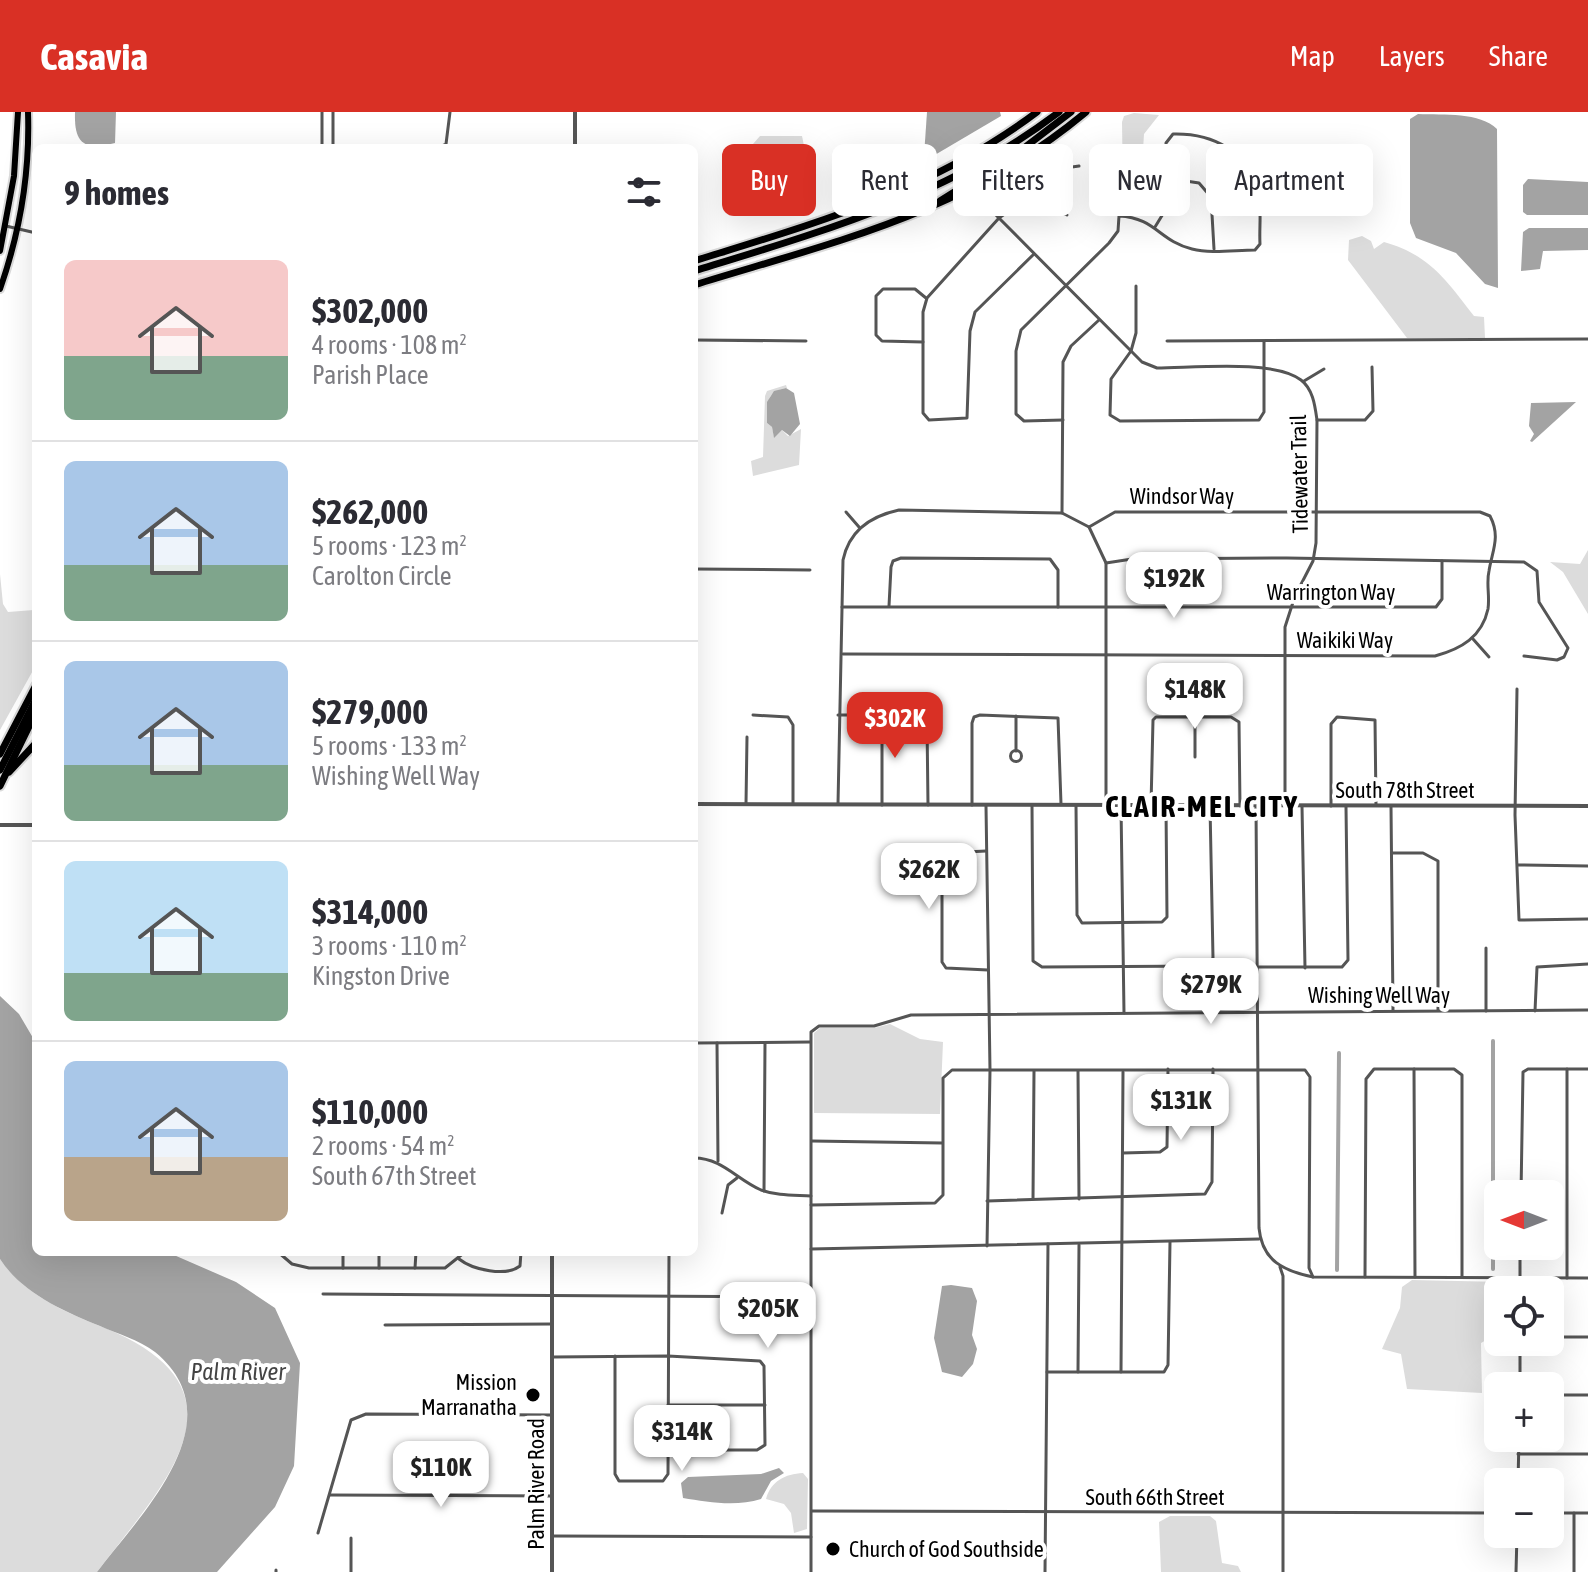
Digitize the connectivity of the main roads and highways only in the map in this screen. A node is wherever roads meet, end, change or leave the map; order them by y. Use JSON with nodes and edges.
{"nodes":[{"id":1,"x":18,"y":112,"type":"edge"},
{"id":2,"x":28,"y":112,"type":"edge"},
{"id":3,"x":1037,"y":112,"type":"edge"},
{"id":4,"x":1059,"y":112,"type":"edge"},
{"id":5,"x":1071,"y":112,"type":"edge"},
{"id":6,"x":1086,"y":112,"type":"edge"},
{"id":7,"x":937,"y":202,"type":"edge"},
{"id":8,"x":937,"y":205,"type":"edge"},
{"id":9,"x":914,"y":216,"type":"edge"},
{"id":10,"x":0,"y":251,"type":"edge"},
{"id":11,"x":698,"y":260,"type":"edge"},
{"id":12,"x":698,"y":270,"type":"edge"},
{"id":13,"x":698,"y":284,"type":"edge"},
{"id":14,"x":0,"y":289,"type":"edge"},
{"id":15,"x":32,"y":693,"type":"edge"},
{"id":16,"x":32,"y":707,"type":"edge"},
{"id":17,"x":32,"y":720,"type":"edge"},
{"id":18,"x":32,"y":748,"type":"edge"},
{"id":19,"x":0,"y":754,"type":"edge"},
{"id":20,"x":0,"y":770,"type":"edge"},
{"id":21,"x":1,"y":783,"type":"edge"}],
"edges":[{"from":1,"to":10,"type":"main road"},
{"from":2,"to":14,"type":"main road"},
{"from":3,"to":11,"type":"highway"},
{"from":4,"to":12,"type":"highway"},
{"from":5,"to":7,"type":"highway"},
{"from":6,"to":8,"type":"highway"},
{"from":9,"to":13,"type":"highway"},
{"from":15,"to":19,"type":"highway"},
{"from":16,"to":20,"type":"highway"},
{"from":17,"to":21,"type":"highway"},
{"from":18,"to":21,"type":"highway"}]}
